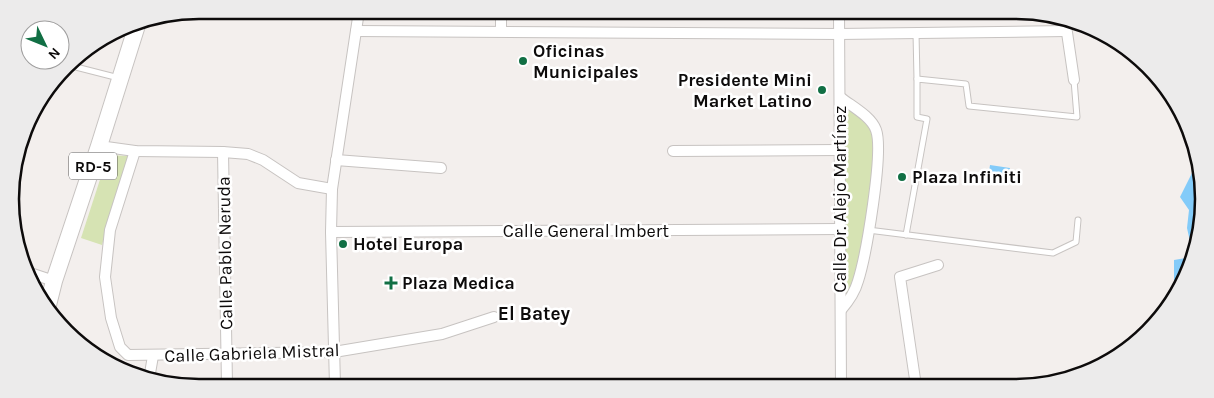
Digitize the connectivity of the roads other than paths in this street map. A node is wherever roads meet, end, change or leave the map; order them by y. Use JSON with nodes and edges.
{"nodes":[{"id":1,"x":357,"y":19,"type":"edge"},
{"id":2,"x":501,"y":19,"type":"edge"},
{"id":3,"x":839,"y":19,"type":"edge"},
{"id":4,"x":1065,"y":26,"type":"edge"},
{"id":5,"x":135,"y":30,"type":"edge"},
{"id":6,"x":356,"y":31,"type":"junction"},
{"id":7,"x":501,"y":31,"type":"junction"},
{"id":8,"x":1066,"y":31,"type":"junction"},
{"id":9,"x":916,"y":33,"type":"junction"},
{"id":10,"x":839,"y":34,"type":"junction"},
{"id":11,"x":76,"y":67,"type":"edge"},
{"id":12,"x":119,"y":78,"type":"junction"},
{"id":13,"x":917,"y":79,"type":"junction"},
{"id":14,"x":1074,"y":80,"type":"joint"},
{"id":15,"x":840,"y":97,"type":"junction"},
{"id":16,"x":99,"y":146,"type":"junction"},
{"id":17,"x":840,"y":150,"type":"junction"},
{"id":18,"x":136,"y":151,"type":"junction"},
{"id":19,"x":673,"y":151,"type":"dead end"},
{"id":20,"x":223,"y":152,"type":"junction"},
{"id":21,"x":336,"y":160,"type":"junction"},
{"id":22,"x":441,"y":168,"type":"dead end"},
{"id":23,"x":332,"y":189,"type":"junction"},
{"id":24,"x":1078,"y":220,"type":"dead end"},
{"id":25,"x":840,"y":230,"type":"junction"},
{"id":26,"x":868,"y":230,"type":"junction"},
{"id":27,"x":331,"y":232,"type":"junction"},
{"id":28,"x":906,"y":235,"type":"junction"},
{"id":29,"x":938,"y":265,"type":"dead end"},
{"id":30,"x":35,"y":275,"type":"edge"},
{"id":31,"x":54,"y":281,"type":"junction"},
{"id":32,"x":49,"y":299,"type":"edge"},
{"id":33,"x":841,"y":310,"type":"junction"},
{"id":34,"x":494,"y":316,"type":"dead end"},
{"id":35,"x":334,"y":352,"type":"junction"},
{"id":36,"x":227,"y":354,"type":"junction"},
{"id":37,"x":153,"y":356,"type":"junction"},
{"id":38,"x":150,"y":372,"type":"edge"},
{"id":39,"x":227,"y":379,"type":"edge"},
{"id":40,"x":335,"y":379,"type":"edge"},
{"id":41,"x":841,"y":379,"type":"edge"},
{"id":42,"x":915,"y":379,"type":"edge"}],
"edges":[{"from":1,"to":6,"type":"street"},
{"from":2,"to":7,"type":"street"},
{"from":3,"to":10,"type":"street","name":"Calle Dr. Alejo Martínez"},
{"from":4,"to":8,"type":"street"},
{"from":5,"to":12,"type":"main road","number":"RD-5"},
{"from":6,"to":7,"type":"street"},
{"from":6,"to":21,"type":"street"},
{"from":7,"to":10,"type":"street"},
{"from":8,"to":9,"type":"street"},
{"from":8,"to":14,"type":"street"},
{"from":9,"to":10,"type":"street"},
{"from":9,"to":13,"type":"lane"},
{"from":10,"to":15,"type":"street","name":"Calle Dr. Alejo Martínez"},
{"from":11,"to":12,"type":"lane"},
{"from":12,"to":16,"type":"main road","number":"RD-5"},
{"from":13,"to":14,"type":"lane"},
{"from":13,"to":28,"type":"lane"},
{"from":15,"to":17,"type":"street","name":"Calle Dr. Alejo Martínez"},
{"from":15,"to":26,"type":"street"},
{"from":16,"to":18,"type":"street"},
{"from":16,"to":31,"type":"main road","number":"RD-5"},
{"from":17,"to":19,"type":"street"},
{"from":17,"to":25,"type":"street","name":"Calle Dr. Alejo Martínez"},
{"from":18,"to":20,"type":"street"},
{"from":18,"to":37,"type":"street","name":"Calle Gabriela Mistral"},
{"from":20,"to":23,"type":"street"},
{"from":20,"to":36,"type":"street","name":"Calle Pablo Neruda"},
{"from":21,"to":22,"type":"street"},
{"from":21,"to":23,"type":"street"},
{"from":23,"to":27,"type":"street"},
{"from":24,"to":28,"type":"lane"},
{"from":25,"to":27,"type":"street","name":"Calle General Imbert"},
{"from":25,"to":33,"type":"street","name":"Calle Dr. Alejo Martínez"},
{"from":26,"to":28,"type":"lane"},
{"from":26,"to":33,"type":"street"},
{"from":27,"to":35,"type":"street"},
{"from":29,"to":42,"type":"street"},
{"from":30,"to":31,"type":"street"},
{"from":31,"to":32,"type":"main road","number":"RD-5"},
{"from":33,"to":41,"type":"street","name":"Calle Dr. Alejo Martínez"},
{"from":34,"to":35,"type":"street","name":"Calle Gabriela Mistral"},
{"from":35,"to":36,"type":"street","name":"Calle Gabriela Mistral"},
{"from":35,"to":40,"type":"street"},
{"from":36,"to":37,"type":"street","name":"Calle Gabriela Mistral"},
{"from":36,"to":39,"type":"street","name":"Calle Pablo Neruda"},
{"from":37,"to":38,"type":"street"}]}
